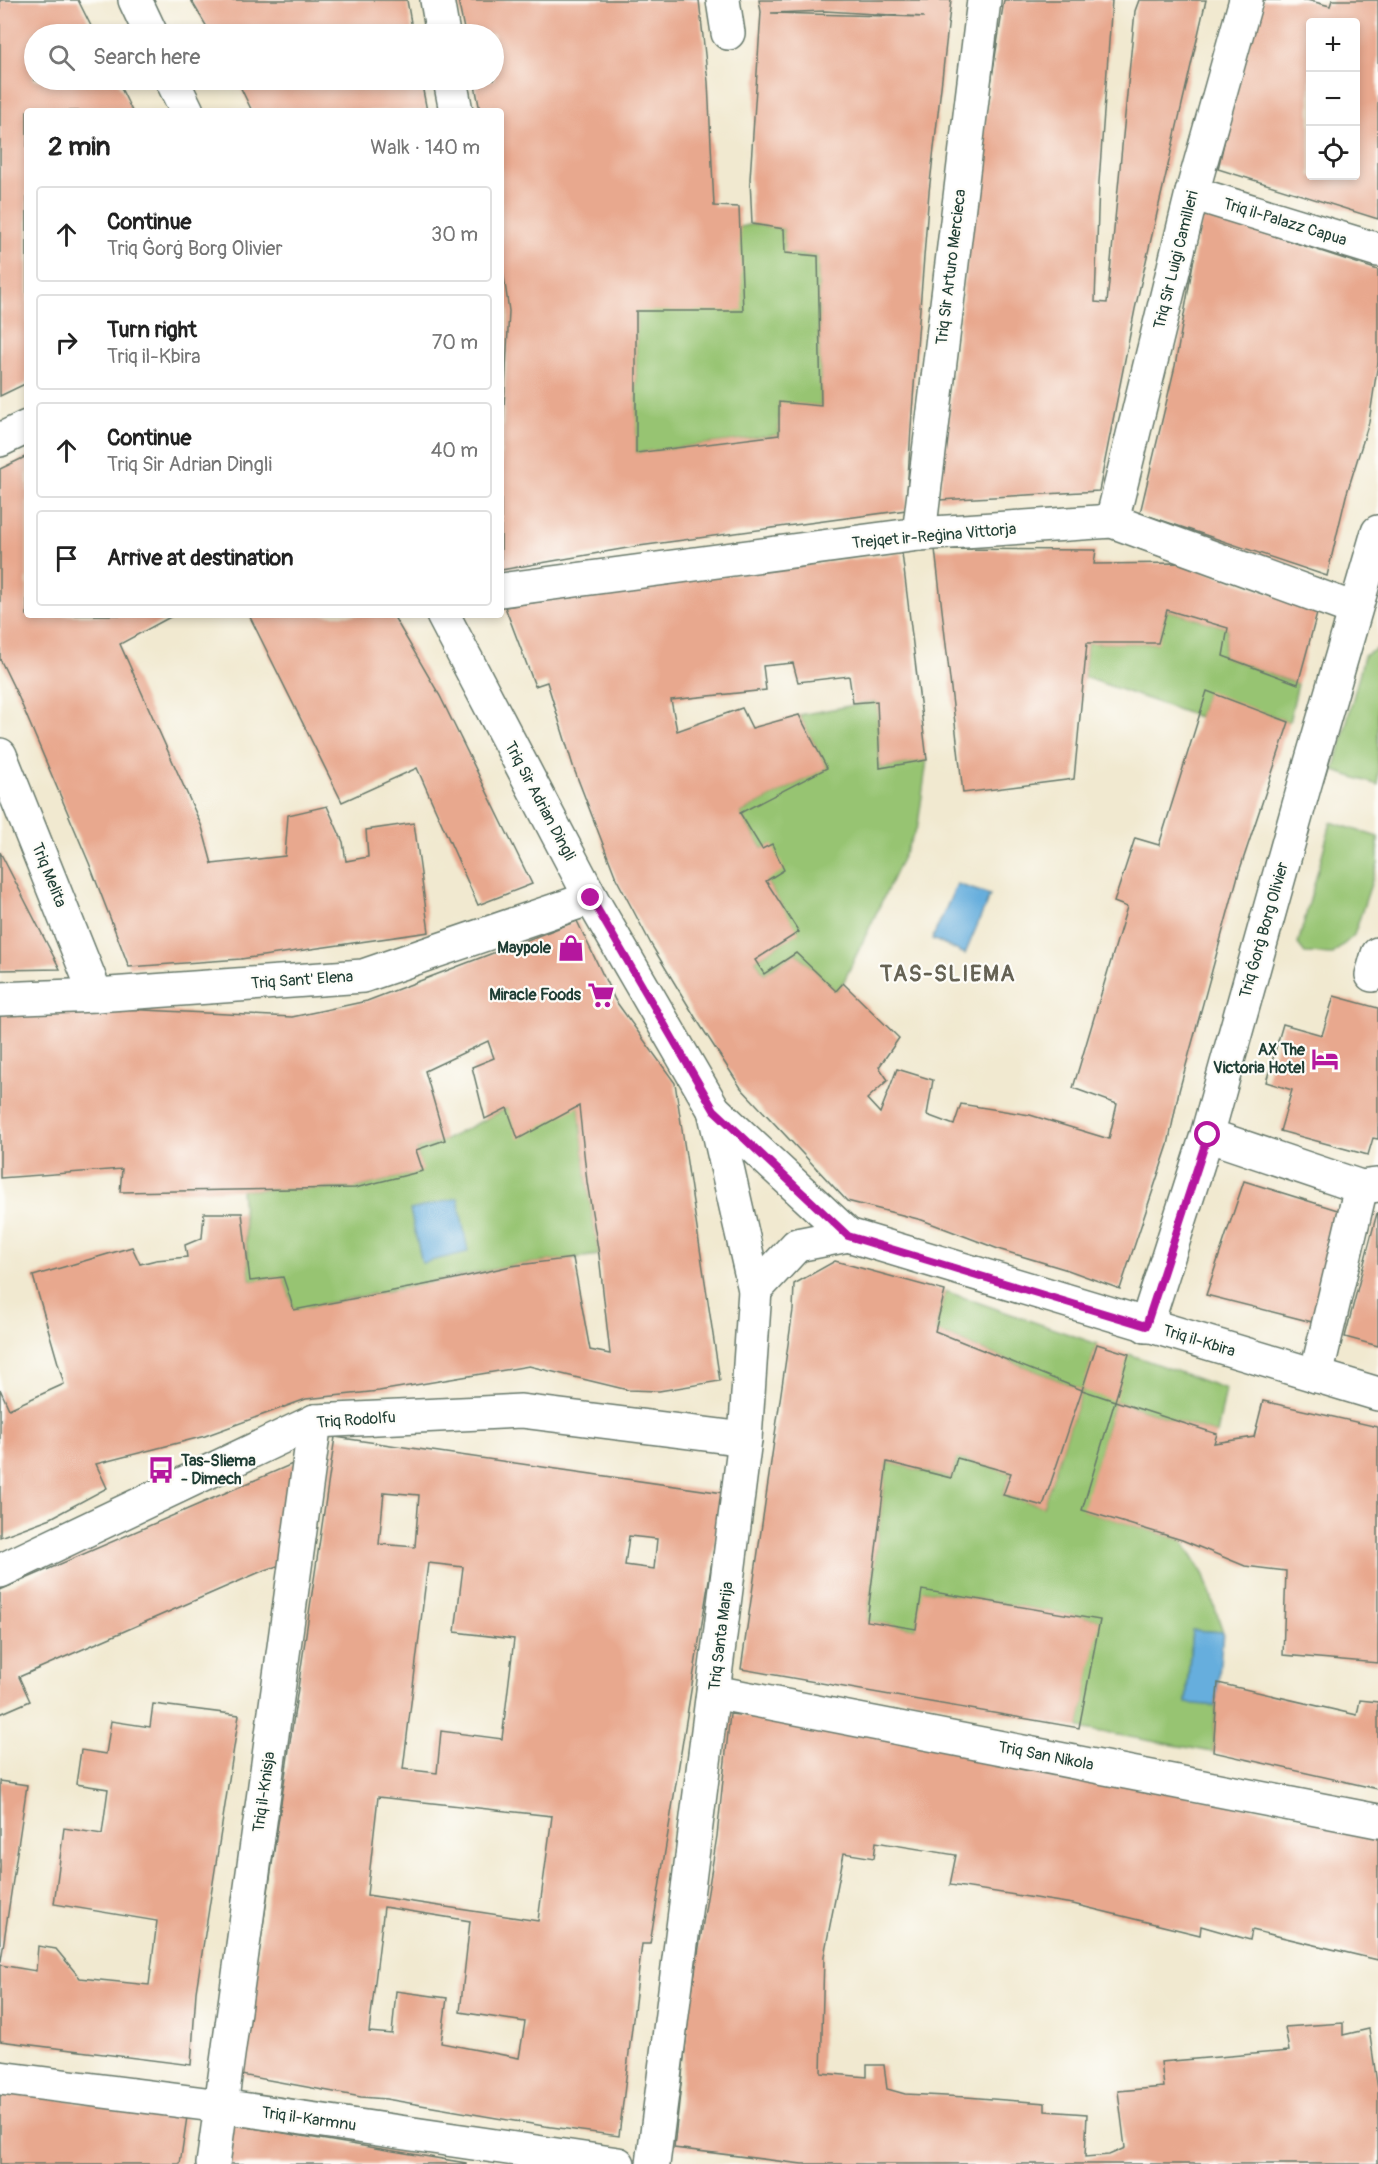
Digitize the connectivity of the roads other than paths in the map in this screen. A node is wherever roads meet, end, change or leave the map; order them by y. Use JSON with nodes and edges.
{"nodes":[{"id":1,"x":135,"y":0,"type":"edge"},
{"id":2,"x":437,"y":0,"type":"edge"},
{"id":3,"x":723,"y":0,"type":"edge"},
{"id":4,"x":984,"y":0,"type":"edge"},
{"id":5,"x":1246,"y":0,"type":"edge"},
{"id":6,"x":146,"y":24,"type":"edge"},
{"id":7,"x":441,"y":24,"type":"edge"},
{"id":8,"x":728,"y":33,"type":"dead end"},
{"id":9,"x":177,"y":90,"type":"edge"},
{"id":10,"x":452,"y":90,"type":"edge"},
{"id":11,"x":186,"y":108,"type":"edge"},
{"id":12,"x":455,"y":108,"type":"edge"},
{"id":13,"x":1192,"y":193,"type":"junction"},
{"id":14,"x":1378,"y":250,"type":"edge"},
{"id":15,"x":24,"y":428,"type":"edge"},
{"id":16,"x":0,"y":440,"type":"edge"},
{"id":17,"x":1112,"y":522,"type":"junction"},
{"id":18,"x":1378,"y":532,"type":"edge"},
{"id":19,"x":920,"y":534,"type":"junction"},
{"id":20,"x":504,"y":590,"type":"edge"},
{"id":21,"x":1354,"y":609,"type":"junction"},
{"id":22,"x":445,"y":618,"type":"edge"},
{"id":23,"x":2,"y":764,"type":"edge"},
{"id":24,"x":591,"y":898,"type":"junction"},
{"id":25,"x":96,"y":995,"type":"junction"},
{"id":26,"x":0,"y":999,"type":"edge"},
{"id":27,"x":714,"y":1110,"type":"junction"},
{"id":28,"x":1208,"y":1135,"type":"junction"},
{"id":29,"x":1370,"y":1186,"type":"edge"},
{"id":30,"x":848,"y":1236,"type":"junction"},
{"id":31,"x":755,"y":1290,"type":"junction"},
{"id":32,"x":1146,"y":1326,"type":"junction"},
{"id":33,"x":1316,"y":1376,"type":"junction"},
{"id":34,"x":1378,"y":1394,"type":"edge"},
{"id":35,"x":315,"y":1421,"type":"junction"},
{"id":36,"x":744,"y":1439,"type":"junction"},
{"id":37,"x":0,"y":1571,"type":"edge"},
{"id":38,"x":714,"y":1692,"type":"junction"},
{"id":39,"x":1378,"y":1821,"type":"edge"},
{"id":40,"x":0,"y":2078,"type":"edge"},
{"id":41,"x":221,"y":2106,"type":"junction"},
{"id":42,"x":213,"y":2164,"type":"edge"},
{"id":43,"x":618,"y":2164,"type":"edge"},
{"id":44,"x":652,"y":2164,"type":"edge"}],
"edges":[{"from":1,"to":6,"type":"street"},
{"from":2,"to":7,"type":"street"},
{"from":3,"to":8,"type":"street"},
{"from":4,"to":19,"type":"street","name":"Triq Sir Arturo Mercieca"},
{"from":5,"to":13,"type":"street","name":"Triq Sir Luigi Camilleri"},
{"from":9,"to":11,"type":"street"},
{"from":10,"to":12,"type":"street"},
{"from":13,"to":14,"type":"street","name":"Triq il-Palazz Capua"},
{"from":13,"to":17,"type":"street","name":"Triq Sir Luigi Camilleri"},
{"from":15,"to":16,"type":"street"},
{"from":17,"to":19,"type":"street","name":"Trejqet ir-Reġina Vittorja"},
{"from":17,"to":21,"type":"street","name":"Trejqet ir-Reġina Vittorja"},
{"from":18,"to":21,"type":"street","name":"Triq Ġorġ Borg Olivier"},
{"from":19,"to":20,"type":"street","name":"Trejqet ir-Reġina Vittorja"},
{"from":21,"to":28,"type":"street","name":"Triq Ġorġ Borg Olivier"},
{"from":22,"to":24,"type":"street","name":"Triq Sir Adrian Dingli"},
{"from":23,"to":25,"type":"street","name":"Triq Melita"},
{"from":24,"to":25,"type":"street","name":"Triq Sant' Elena"},
{"from":24,"to":27,"type":"street","name":"Triq Sir Adrian Dingli"},
{"from":25,"to":26,"type":"street","name":"Triq Sant' Elena"},
{"from":27,"to":30,"type":"street","name":"Triq il-Kbira"},
{"from":27,"to":31,"type":"street","name":"Triq Santa Marija"},
{"from":28,"to":29,"type":"street"},
{"from":28,"to":32,"type":"street","name":"Triq Ġorġ Borg Olivier"},
{"from":29,"to":33,"type":"street"},
{"from":30,"to":31,"type":"street","name":"Triq il-Kbira"},
{"from":30,"to":32,"type":"street","name":"Triq il-Kbira"},
{"from":31,"to":36,"type":"street","name":"Triq Santa Marija"},
{"from":32,"to":33,"type":"street","name":"Triq il-Kbira"},
{"from":33,"to":34,"type":"street","name":"Triq il-Kbira"},
{"from":35,"to":36,"type":"street","name":"Triq Rodolfu"},
{"from":35,"to":37,"type":"street","name":"Triq Rodolfu"},
{"from":35,"to":41,"type":"street","name":"Triq il-Knisja"},
{"from":36,"to":38,"type":"street","name":"Triq Santa Marija"},
{"from":38,"to":39,"type":"street","name":"Triq San Nikola"},
{"from":38,"to":44,"type":"street","name":"Triq Santa Marija"},
{"from":40,"to":41,"type":"street","name":"Triq il-Karmnu"},
{"from":41,"to":42,"type":"street","name":"Triq il-Knisja"},
{"from":41,"to":43,"type":"street","name":"Triq il-Karmnu"}]}
